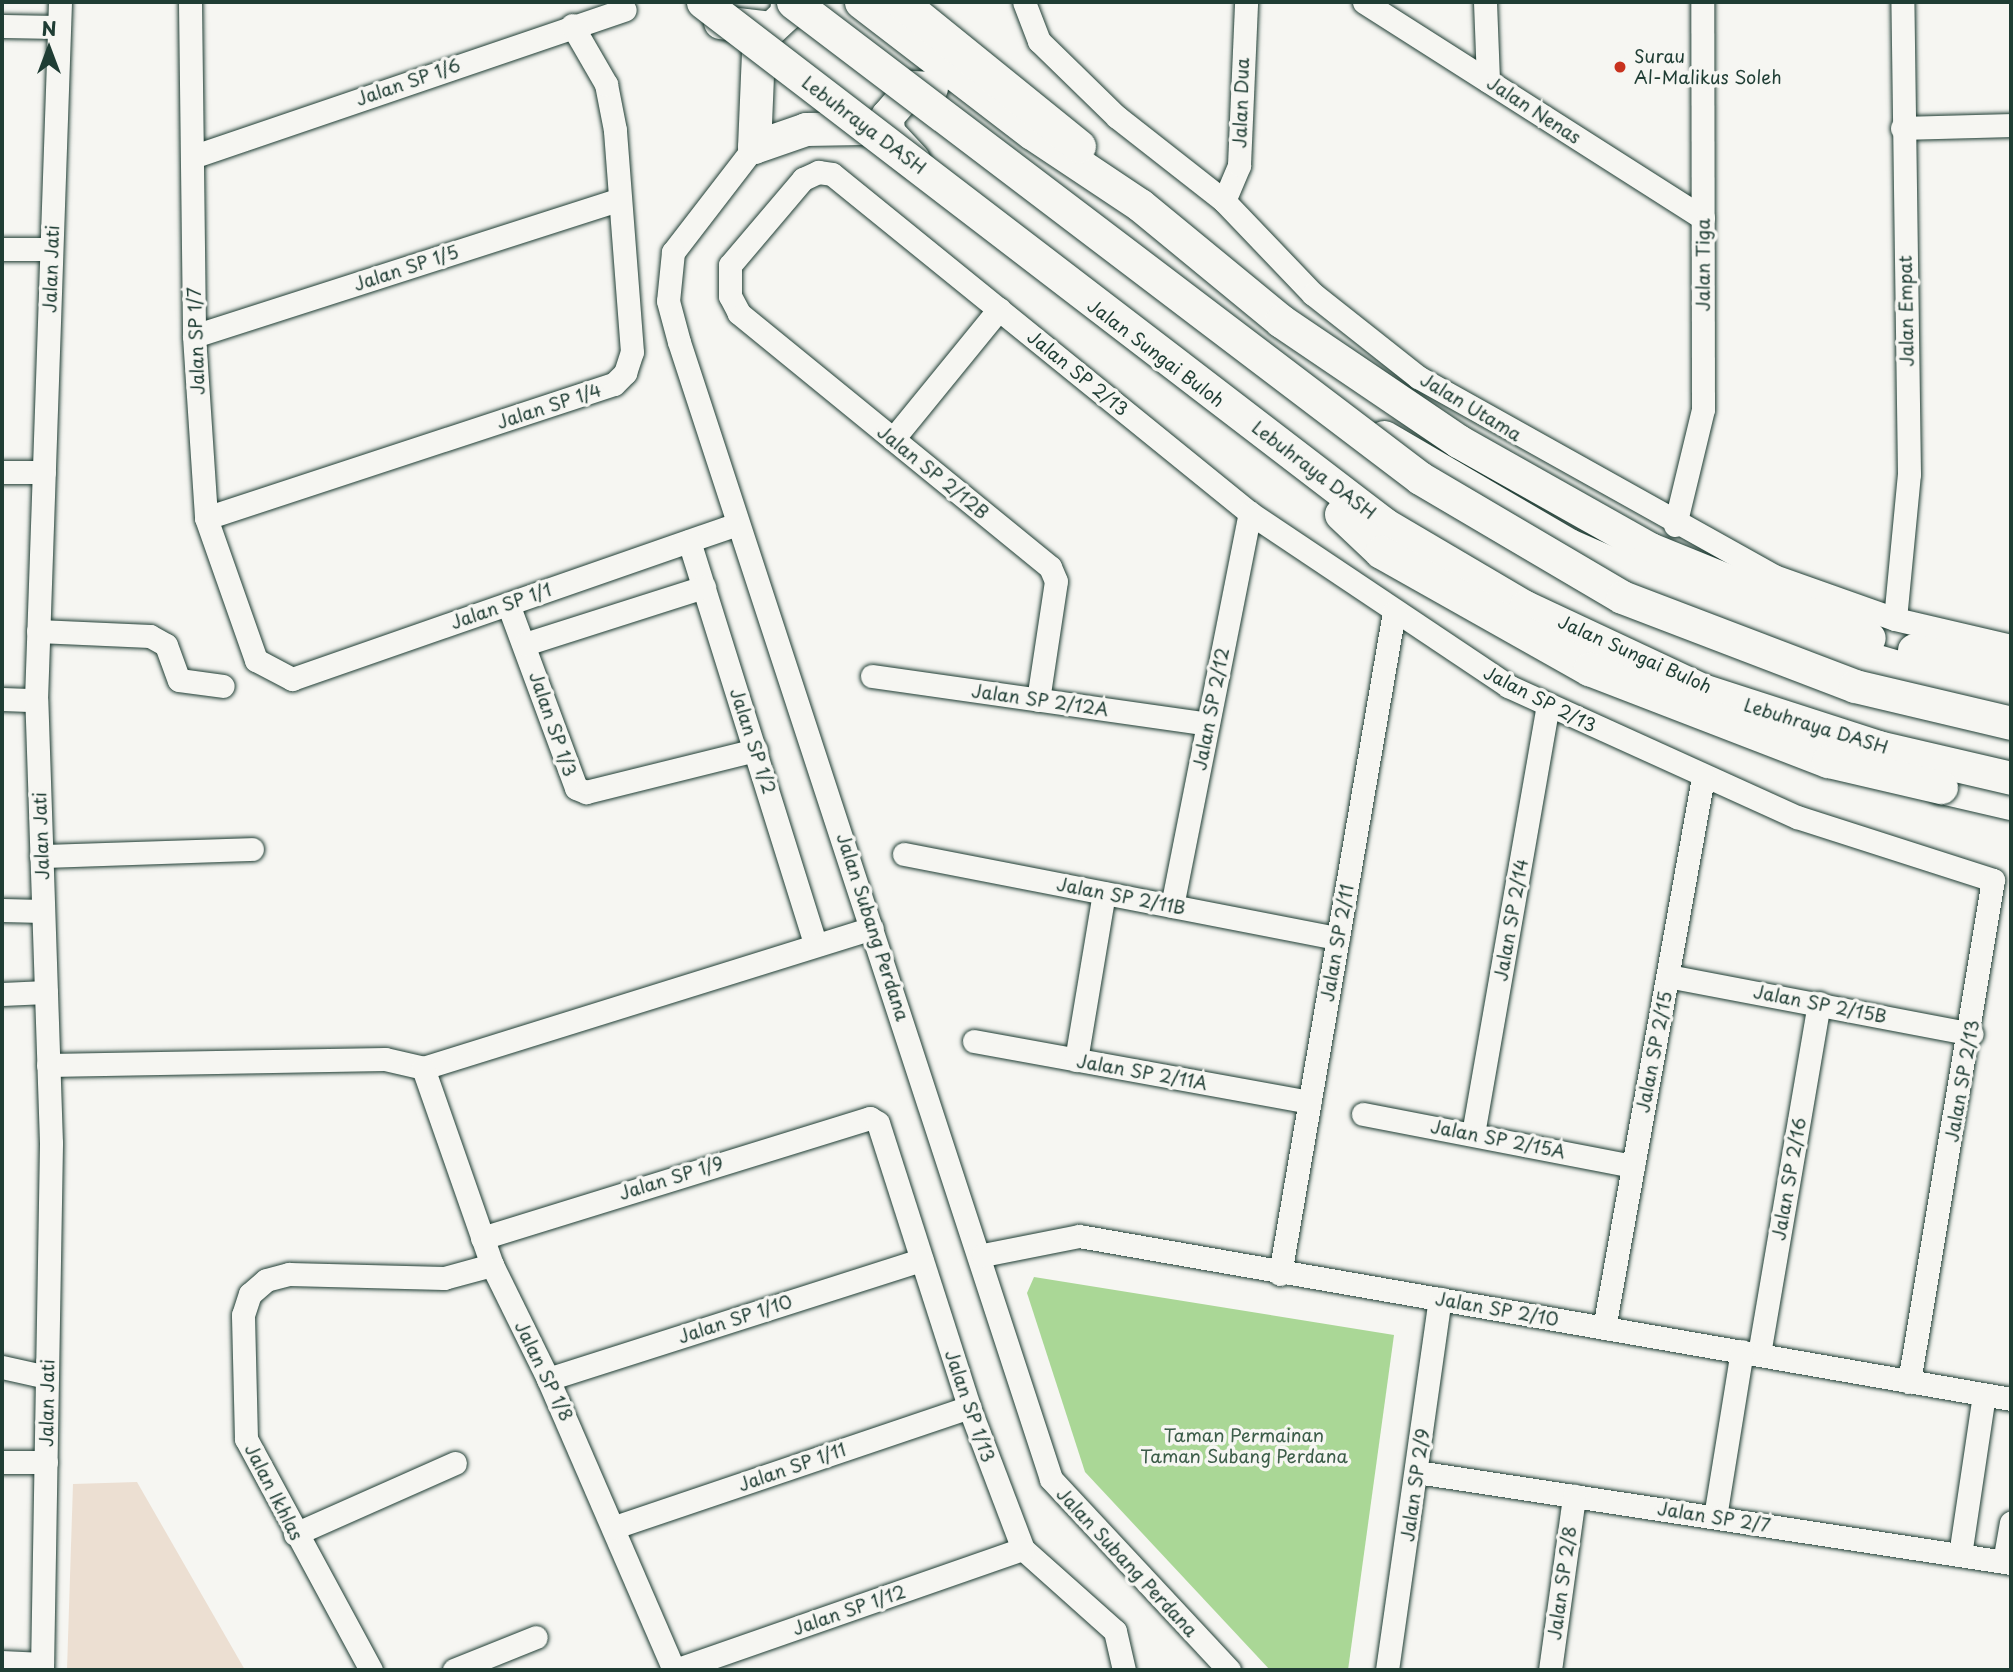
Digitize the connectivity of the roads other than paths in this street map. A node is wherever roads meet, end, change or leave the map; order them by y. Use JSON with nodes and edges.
{"nodes":[{"id":1,"x":60,"y":2,"type":"edge"},
{"id":2,"x":190,"y":2,"type":"edge"},
{"id":3,"x":686,"y":2,"type":"edge"},
{"id":4,"x":787,"y":2,"type":"edge"},
{"id":5,"x":793,"y":2,"type":"edge"},
{"id":6,"x":819,"y":2,"type":"edge"},
{"id":7,"x":862,"y":2,"type":"edge"},
{"id":8,"x":901,"y":2,"type":"edge"},
{"id":9,"x":1246,"y":2,"type":"edge"},
{"id":10,"x":1364,"y":2,"type":"edge"},
{"id":11,"x":1485,"y":2,"type":"edge"},
{"id":12,"x":1702,"y":2,"type":"edge"},
{"id":13,"x":1902,"y":2,"type":"edge"},
{"id":14,"x":625,"y":10,"type":"dead end"},
{"id":15,"x":1025,"y":10,"type":"edge"},
{"id":16,"x":709,"y":12,"type":"edge"},
{"id":17,"x":572,"y":25,"type":"junction"},
{"id":18,"x":2,"y":26,"type":"edge"},
{"id":19,"x":59,"y":27,"type":"junction"},
{"id":20,"x":758,"y":52,"type":"junction"},
{"id":21,"x":1489,"y":81,"type":"junction"},
{"id":22,"x":931,"y":88,"type":"junction"},
{"id":23,"x":2011,"y":125,"type":"edge"},
{"id":24,"x":862,"y":128,"type":"junction"},
{"id":25,"x":1902,"y":128,"type":"junction"},
{"id":26,"x":754,"y":147,"type":"junction"},
{"id":27,"x":192,"y":157,"type":"junction"},
{"id":28,"x":944,"y":192,"type":"junction"},
{"id":29,"x":617,"y":200,"type":"junction"},
{"id":30,"x":1224,"y":201,"type":"junction"},
{"id":31,"x":1140,"y":205,"type":"junction"},
{"id":32,"x":1703,"y":218,"type":"junction"},
{"id":33,"x":2,"y":249,"type":"edge"},
{"id":34,"x":51,"y":249,"type":"junction"},
{"id":35,"x":728,"y":279,"type":"joint"},
{"id":36,"x":999,"y":309,"type":"junction"},
{"id":37,"x":194,"y":337,"type":"junction"},
{"id":38,"x":1217,"y":396,"type":"junction"},
{"id":39,"x":893,"y":439,"type":"junction"},
{"id":40,"x":2,"y":472,"type":"edge"},
{"id":41,"x":44,"y":472,"type":"junction"},
{"id":42,"x":1250,"y":513,"type":"junction"},
{"id":43,"x":206,"y":518,"type":"junction"},
{"id":44,"x":737,"y":524,"type":"junction"},
{"id":45,"x":1675,"y":525,"type":"junction"},
{"id":46,"x":689,"y":541,"type":"junction"},
{"id":47,"x":1431,"y":552,"type":"junction"},
{"id":48,"x":704,"y":587,"type":"junction"},
{"id":49,"x":508,"y":604,"type":"junction"},
{"id":50,"x":1394,"y":612,"type":"junction"},
{"id":51,"x":1895,"y":620,"type":"junction"},
{"id":52,"x":38,"y":631,"type":"junction"},
{"id":53,"x":525,"y":644,"type":"junction"},
{"id":54,"x":2011,"y":646,"type":"edge"},
{"id":55,"x":265,"y":667,"type":"joint"},
{"id":56,"x":2011,"y":673,"type":"edge"},
{"id":57,"x":872,"y":676,"type":"dead end"},
{"id":58,"x":223,"y":686,"type":"dead end"},
{"id":59,"x":2,"y":699,"type":"edge"},
{"id":60,"x":36,"y":700,"type":"junction"},
{"id":61,"x":1038,"y":700,"type":"junction"},
{"id":62,"x":2011,"y":700,"type":"edge"},
{"id":63,"x":1548,"y":706,"type":"junction"},
{"id":64,"x":2011,"y":723,"type":"edge"},
{"id":65,"x":1208,"y":724,"type":"junction"},
{"id":66,"x":756,"y":750,"type":"junction"},
{"id":67,"x":1703,"y":777,"type":"junction"},
{"id":68,"x":2011,"y":779,"type":"edge"},
{"id":69,"x":2011,"y":803,"type":"edge"},
{"id":70,"x":252,"y":849,"type":"dead end"},
{"id":71,"x":904,"y":854,"type":"dead end"},
{"id":72,"x":41,"y":856,"type":"junction"},
{"id":73,"x":1104,"y":893,"type":"junction"},
{"id":74,"x":1172,"y":906,"type":"junction"},
{"id":75,"x":2,"y":910,"type":"edge"},
{"id":76,"x":43,"y":911,"type":"junction"},
{"id":77,"x":872,"y":928,"type":"junction"},
{"id":78,"x":1338,"y":938,"type":"junction"},
{"id":79,"x":815,"y":942,"type":"junction"},
{"id":80,"x":1668,"y":976,"type":"junction"},
{"id":81,"x":46,"y":992,"type":"junction"},
{"id":82,"x":2,"y":994,"type":"edge"},
{"id":83,"x":1819,"y":1003,"type":"junction"},
{"id":84,"x":1970,"y":1034,"type":"junction"},
{"id":85,"x":974,"y":1041,"type":"dead end"},
{"id":86,"x":1076,"y":1060,"type":"junction"},
{"id":87,"x":48,"y":1065,"type":"junction"},
{"id":88,"x":423,"y":1068,"type":"junction"},
{"id":89,"x":1310,"y":1102,"type":"junction"},
{"id":90,"x":1363,"y":1114,"type":"dead end"},
{"id":91,"x":859,"y":1119,"type":"joint"},
{"id":92,"x":1473,"y":1134,"type":"junction"},
{"id":93,"x":1633,"y":1166,"type":"junction"},
{"id":94,"x":482,"y":1238,"type":"junction"},
{"id":95,"x":983,"y":1255,"type":"junction"},
{"id":96,"x":922,"y":1260,"type":"junction"},
{"id":97,"x":492,"y":1265,"type":"junction"},
{"id":98,"x":1280,"y":1274,"type":"junction"},
{"id":99,"x":1440,"y":1299,"type":"junction"},
{"id":100,"x":1604,"y":1328,"type":"junction"},
{"id":101,"x":1750,"y":1353,"type":"junction"},
{"id":102,"x":2,"y":1367,"type":"edge"},
{"id":103,"x":47,"y":1377,"type":"junction"},
{"id":104,"x":548,"y":1378,"type":"junction"},
{"id":105,"x":1909,"y":1382,"type":"junction"},
{"id":106,"x":1984,"y":1395,"type":"junction"},
{"id":107,"x":2011,"y":1399,"type":"edge"},
{"id":108,"x":969,"y":1407,"type":"junction"},
{"id":109,"x":2,"y":1462,"type":"edge"},
{"id":110,"x":46,"y":1462,"type":"junction"},
{"id":111,"x":455,"y":1463,"type":"dead end"},
{"id":112,"x":1418,"y":1472,"type":"junction"},
{"id":113,"x":1574,"y":1496,"type":"junction"},
{"id":114,"x":1715,"y":1517,"type":"junction"},
{"id":115,"x":2011,"y":1523,"type":"edge"},
{"id":116,"x":615,"y":1527,"type":"junction"},
{"id":117,"x":295,"y":1534,"type":"junction"},
{"id":118,"x":1023,"y":1549,"type":"junction"},
{"id":119,"x":1960,"y":1555,"type":"junction"},
{"id":120,"x":2008,"y":1563,"type":"edge"},
{"id":121,"x":536,"y":1637,"type":"dead end"},
{"id":122,"x":2,"y":1662,"type":"edge"},
{"id":123,"x":42,"y":1667,"type":"edge"},
{"id":124,"x":371,"y":1670,"type":"edge"},
{"id":125,"x":454,"y":1670,"type":"edge"},
{"id":126,"x":674,"y":1670,"type":"edge"},
{"id":127,"x":1124,"y":1670,"type":"edge"},
{"id":128,"x":1229,"y":1670,"type":"edge"},
{"id":129,"x":1387,"y":1670,"type":"edge"},
{"id":130,"x":1550,"y":1670,"type":"edge"}],
"edges":[{"from":1,"to":19,"type":"street","name":"Jalan Jati"},
{"from":2,"to":27,"type":"street","name":"Jalan SP 1/7"},
{"from":3,"to":16,"type":"highway","name":"Jalan Sungai Buloh"},
{"from":4,"to":16,"type":"highway"},
{"from":5,"to":64,"type":"highway","bridge":true},
{"from":6,"to":22,"type":"highway"},
{"from":7,"to":31,"type":"highway"},
{"from":8,"to":31,"type":"highway"},
{"from":9,"to":30,"type":"street","name":"Jalan Dua"},
{"from":10,"to":21,"type":"street","name":"Jalan Nenas"},
{"from":11,"to":21,"type":"street"},
{"from":12,"to":32,"type":"street","name":"Jalan Tiga"},
{"from":13,"to":25,"type":"street","name":"Jalan Empat"},
{"from":14,"to":17,"type":"street","name":"Jalan SP 1/6"},
{"from":15,"to":30,"type":"street","name":"Jalan Utama"},
{"from":16,"to":20,"type":"highway","name":"Jalan Sungai Buloh"},
{"from":16,"to":38,"type":"highway","name":"Lebuhraya DASH","bridge":true},
{"from":17,"to":27,"type":"street","name":"Jalan SP 1/6"},
{"from":17,"to":29,"type":"street","name":"Jalan SP 1/4"},
{"from":18,"to":19,"type":"street"},
{"from":19,"to":34,"type":"street","name":"Jalan Jati"},
{"from":20,"to":24,"type":"highway","name":"Jalan Sungai Buloh"},
{"from":20,"to":26,"type":"highway"},
{"from":21,"to":32,"type":"street","name":"Jalan Nenas"},
{"from":22,"to":28,"type":"highway"},
{"from":22,"to":62,"type":"highway"},
{"from":23,"to":25,"type":"street"},
{"from":24,"to":26,"type":"highway"},
{"from":24,"to":28,"type":"highway","name":"Jalan Sungai Buloh"},
{"from":25,"to":51,"type":"street","name":"Jalan Empat"},
{"from":26,"to":44,"type":"street","name":"Jalan Subang Perdana"},
{"from":27,"to":37,"type":"street","name":"Jalan SP 1/7"},
{"from":28,"to":47,"type":"highway","name":"Jalan Sungai Buloh"},
{"from":29,"to":37,"type":"street","name":"Jalan SP 1/5"},
{"from":29,"to":43,"type":"street","name":"Jalan SP 1/4"},
{"from":30,"to":45,"type":"street","name":"Jalan Utama"},
{"from":31,"to":56,"type":"highway"},
{"from":32,"to":45,"type":"street","name":"Jalan Tiga"},
{"from":33,"to":34,"type":"street"},
{"from":34,"to":41,"type":"street","name":"Jalan Jati"},
{"from":35,"to":36,"type":"street","name":"Jalan SP 2/13"},
{"from":35,"to":39,"type":"street","name":"Jalan SP 2/12B"},
{"from":36,"to":39,"type":"street"},
{"from":36,"to":42,"type":"street","name":"Jalan SP 2/13"},
{"from":37,"to":43,"type":"street","name":"Jalan SP 1/7"},
{"from":38,"to":47,"type":"highway","name":"Lebuhraya DASH","bridge":true},
{"from":38,"to":69,"type":"highway","bridge":true},
{"from":39,"to":61,"type":"street","name":"Jalan SP 2/12B"},
{"from":40,"to":41,"type":"street"},
{"from":41,"to":52,"type":"street","name":"Jalan Jati"},
{"from":42,"to":50,"type":"street","name":"Jalan SP 2/13"},
{"from":42,"to":65,"type":"street","name":"Jalan SP 2/12"},
{"from":43,"to":55,"type":"street","name":"Jalan SP 1/7"},
{"from":44,"to":46,"type":"street","name":"Jalan SP 1/1"},
{"from":44,"to":77,"type":"street","name":"Jalan Subang Perdana"},
{"from":45,"to":51,"type":"street","name":"Jalan Utama"},
{"from":46,"to":48,"type":"street","name":"Jalan SP 1/2"},
{"from":46,"to":49,"type":"street","name":"Jalan SP 1/1"},
{"from":47,"to":68,"type":"highway","name":"Lebuhraya DASH","bridge":true},
{"from":48,"to":53,"type":"street"},
{"from":48,"to":66,"type":"street","name":"Jalan SP 1/2"},
{"from":49,"to":53,"type":"street","name":"Jalan SP 1/3"},
{"from":49,"to":55,"type":"street","name":"Jalan SP 1/1"},
{"from":50,"to":63,"type":"street","name":"Jalan SP 2/13"},
{"from":50,"to":78,"type":"street","name":"Jalan SP 2/11"},
{"from":51,"to":54,"type":"street","name":"Jalan Utama"},
{"from":52,"to":58,"type":"street"},
{"from":52,"to":60,"type":"street","name":"Jalan Jati"},
{"from":53,"to":66,"type":"street","name":"Jalan SP 1/3"},
{"from":57,"to":61,"type":"street","name":"Jalan SP 2/12A"},
{"from":59,"to":60,"type":"street"},
{"from":60,"to":72,"type":"street","name":"Jalan Jati"},
{"from":61,"to":65,"type":"street","name":"Jalan SP 2/12A"},
{"from":63,"to":67,"type":"street","name":"Jalan SP 2/13"},
{"from":63,"to":92,"type":"street","name":"Jalan SP 2/14"},
{"from":65,"to":74,"type":"street","name":"Jalan SP 2/12"},
{"from":66,"to":79,"type":"street","name":"Jalan SP 1/2"},
{"from":67,"to":80,"type":"street","name":"Jalan SP 2/15"},
{"from":67,"to":84,"type":"street","name":"Jalan SP 2/13"},
{"from":70,"to":72,"type":"street"},
{"from":71,"to":73,"type":"street","name":"Jalan SP 2/11B"},
{"from":72,"to":76,"type":"street","name":"Jalan Jati"},
{"from":73,"to":74,"type":"street","name":"Jalan SP 2/11B"},
{"from":73,"to":86,"type":"street"},
{"from":74,"to":78,"type":"street","name":"Jalan SP 2/11B"},
{"from":75,"to":76,"type":"street"},
{"from":76,"to":81,"type":"street","name":"Jalan Jati"},
{"from":77,"to":79,"type":"street"},
{"from":77,"to":95,"type":"street","name":"Jalan Subang Perdana"},
{"from":78,"to":89,"type":"street","name":"Jalan SP 2/11"},
{"from":79,"to":88,"type":"street"},
{"from":80,"to":83,"type":"street","name":"Jalan SP 2/15B"},
{"from":80,"to":93,"type":"street","name":"Jalan SP 2/15"},
{"from":81,"to":82,"type":"street"},
{"from":81,"to":87,"type":"street","name":"Jalan Jati"},
{"from":83,"to":84,"type":"street","name":"Jalan SP 2/15B"},
{"from":83,"to":101,"type":"street","name":"Jalan SP 2/16"},
{"from":84,"to":105,"type":"street","name":"Jalan SP 2/13"},
{"from":85,"to":86,"type":"street","name":"Jalan SP 2/11A"},
{"from":86,"to":89,"type":"street","name":"Jalan SP 2/11A"},
{"from":87,"to":88,"type":"street"},
{"from":87,"to":103,"type":"street","name":"Jalan Jati"},
{"from":88,"to":94,"type":"street","name":"Jalan SP 1/8"},
{"from":89,"to":98,"type":"street","name":"Jalan SP 2/11"},
{"from":90,"to":92,"type":"street","name":"Jalan SP 2/15A"},
{"from":91,"to":94,"type":"street","name":"Jalan SP 1/9"},
{"from":91,"to":96,"type":"street","name":"Jalan SP 1/13"},
{"from":92,"to":93,"type":"street","name":"Jalan SP 2/15A"},
{"from":93,"to":100,"type":"street","name":"Jalan SP 2/15"},
{"from":94,"to":97,"type":"street","name":"Jalan SP 1/8"},
{"from":95,"to":98,"type":"street","name":"Jalan SP 2/10"},
{"from":95,"to":128,"type":"street","name":"Jalan Subang Perdana"},
{"from":96,"to":104,"type":"street","name":"Jalan SP 1/10"},
{"from":96,"to":108,"type":"street","name":"Jalan SP 1/13"},
{"from":97,"to":104,"type":"street","name":"Jalan SP 1/8"},
{"from":97,"to":117,"type":"street","name":"Jalan Ikhlas"},
{"from":98,"to":99,"type":"street","name":"Jalan SP 2/10"},
{"from":99,"to":100,"type":"street","name":"Jalan SP 2/10"},
{"from":99,"to":112,"type":"street","name":"Jalan SP 2/9"},
{"from":100,"to":101,"type":"street","name":"Jalan SP 2/10"},
{"from":101,"to":105,"type":"street","name":"Jalan SP 2/10"},
{"from":101,"to":114,"type":"street","name":"Jalan SP 2/16"},
{"from":102,"to":103,"type":"street"},
{"from":103,"to":110,"type":"street","name":"Jalan Jati"},
{"from":104,"to":116,"type":"street","name":"Jalan SP 1/8"},
{"from":105,"to":106,"type":"street","name":"Jalan SP 2/10"},
{"from":106,"to":107,"type":"street","name":"Jalan SP 2/10"},
{"from":106,"to":119,"type":"street"},
{"from":108,"to":116,"type":"street","name":"Jalan SP 1/11"},
{"from":108,"to":118,"type":"street","name":"Jalan SP 1/13"},
{"from":109,"to":110,"type":"street"},
{"from":110,"to":123,"type":"street","name":"Jalan Jati"},
{"from":111,"to":117,"type":"street"},
{"from":112,"to":113,"type":"street","name":"Jalan SP 2/7"},
{"from":112,"to":129,"type":"street","name":"Jalan SP 2/9"},
{"from":113,"to":114,"type":"street","name":"Jalan SP 2/7"},
{"from":113,"to":130,"type":"street","name":"Jalan SP 2/8"},
{"from":114,"to":119,"type":"street","name":"Jalan SP 2/7"},
{"from":115,"to":120,"type":"street"},
{"from":116,"to":126,"type":"street","name":"Jalan SP 1/8"},
{"from":117,"to":124,"type":"street","name":"Jalan Ikhlas"},
{"from":118,"to":126,"type":"street","name":"Jalan SP 1/12"},
{"from":118,"to":127,"type":"street","name":"Jalan SP 1/13"},
{"from":119,"to":120,"type":"street","name":"Jalan SP 2/7"},
{"from":121,"to":125,"type":"street"},
{"from":122,"to":123,"type":"street"}]}
